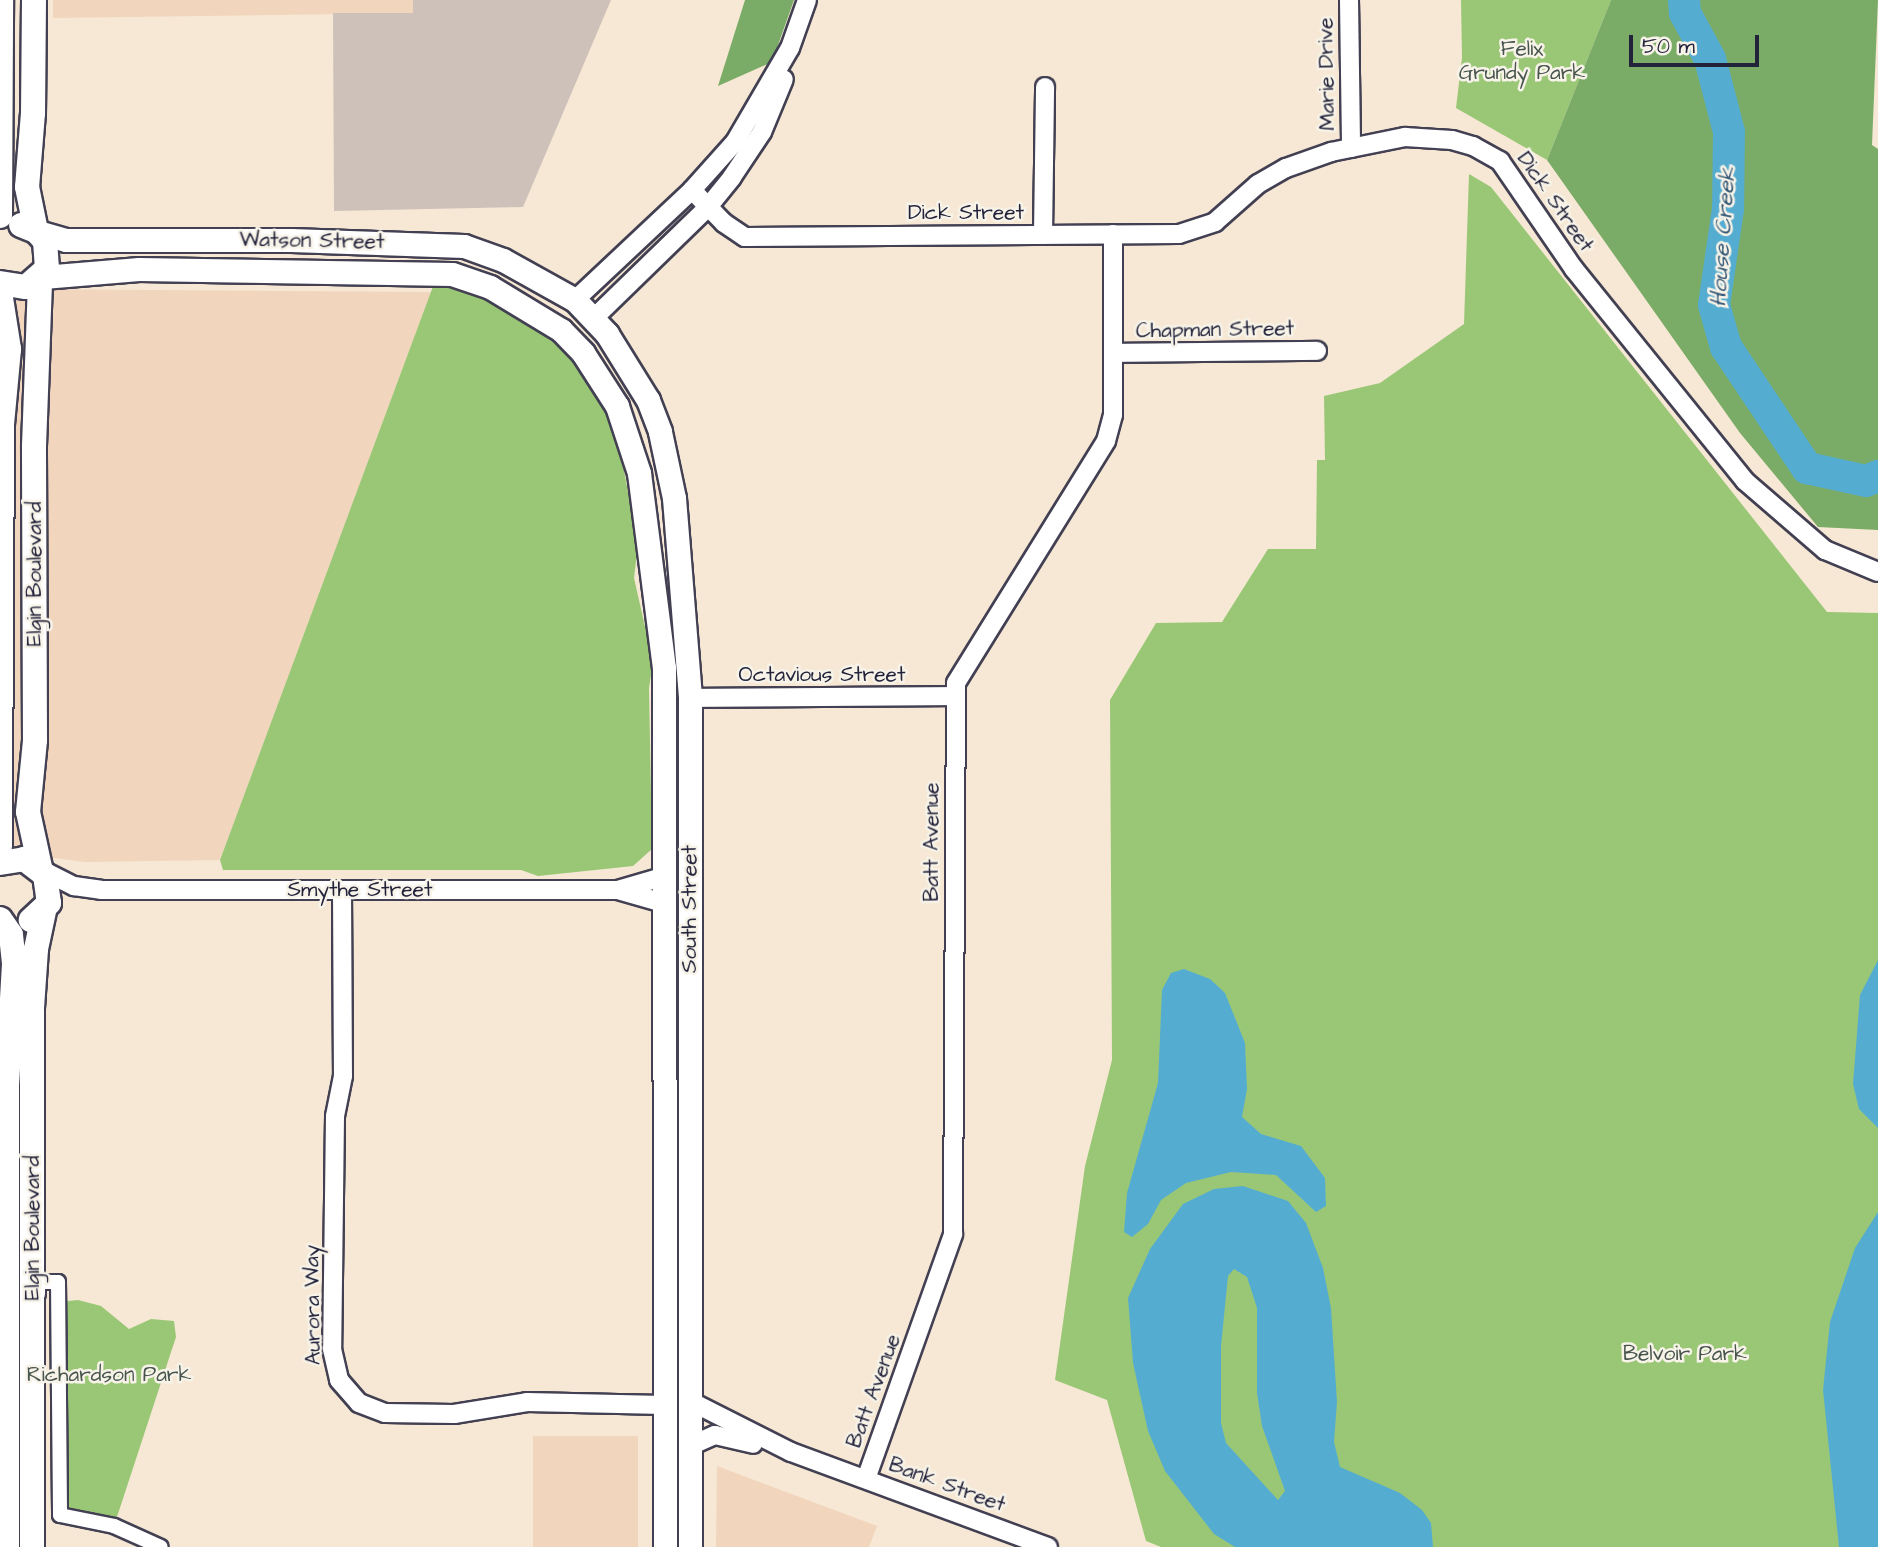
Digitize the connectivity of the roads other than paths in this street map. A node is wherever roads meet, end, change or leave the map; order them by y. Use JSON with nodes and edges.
{"nodes":[{"id":1,"x":1,"y":0,"type":"edge"},
{"id":2,"x":34,"y":0,"type":"edge"},
{"id":3,"x":807,"y":0,"type":"edge"},
{"id":4,"x":1349,"y":0,"type":"edge"},
{"id":5,"x":790,"y":48,"type":"junction"},
{"id":6,"x":1045,"y":87,"type":"dead end"},
{"id":7,"x":1351,"y":148,"type":"junction"},
{"id":8,"x":692,"y":190,"type":"junction"},
{"id":9,"x":708,"y":207,"type":"junction"},
{"id":10,"x":0,"y":216,"type":"edge"},
{"id":11,"x":37,"y":231,"type":"junction"},
{"id":12,"x":0,"y":232,"type":"edge"},
{"id":13,"x":1113,"y":234,"type":"junction"},
{"id":14,"x":1043,"y":235,"type":"junction"},
{"id":15,"x":291,"y":240,"type":"junction"},
{"id":16,"x":430,"y":242,"type":"junction"},
{"id":17,"x":294,"y":269,"type":"junction"},
{"id":18,"x":425,"y":271,"type":"junction"},
{"id":19,"x":41,"y":278,"type":"junction"},
{"id":20,"x":0,"y":283,"type":"edge"},
{"id":21,"x":0,"y":292,"type":"edge"},
{"id":22,"x":575,"y":300,"type":"junction"},
{"id":23,"x":593,"y":318,"type":"junction"},
{"id":24,"x":561,"y":330,"type":"junction"},
{"id":25,"x":1317,"y":351,"type":"dead end"},
{"id":26,"x":1113,"y":353,"type":"junction"},
{"id":27,"x":1878,"y":572,"type":"edge"},
{"id":28,"x":665,"y":696,"type":"junction"},
{"id":29,"x":955,"y":696,"type":"junction"},
{"id":30,"x":690,"y":698,"type":"junction"},
{"id":31,"x":0,"y":846,"type":"edge"},
{"id":32,"x":0,"y":863,"type":"edge"},
{"id":33,"x":41,"y":869,"type":"junction"},
{"id":34,"x":666,"y":876,"type":"junction"},
{"id":35,"x":690,"y":889,"type":"junction"},
{"id":36,"x":101,"y":890,"type":"junction"},
{"id":37,"x":342,"y":890,"type":"junction"},
{"id":38,"x":618,"y":890,"type":"junction"},
{"id":39,"x":667,"y":904,"type":"junction"},
{"id":40,"x":45,"y":910,"type":"junction"},
{"id":41,"x":0,"y":918,"type":"edge"},
{"id":42,"x":665,"y":1278,"type":"junction"},
{"id":43,"x":689,"y":1278,"type":"junction"},
{"id":44,"x":690,"y":1401,"type":"junction"},
{"id":45,"x":664,"y":1405,"type":"junction"},
{"id":46,"x":690,"y":1446,"type":"junction"},
{"id":47,"x":791,"y":1452,"type":"junction"},
{"id":48,"x":866,"y":1479,"type":"junction"},
{"id":49,"x":4,"y":1492,"type":"edge"},
{"id":50,"x":33,"y":1514,"type":"junction"},
{"id":51,"x":4,"y":1543,"type":"edge"},
{"id":52,"x":32,"y":1547,"type":"edge"},
{"id":53,"x":39,"y":1547,"type":"edge"},
{"id":54,"x":161,"y":1547,"type":"edge"},
{"id":55,"x":665,"y":1547,"type":"edge"},
{"id":56,"x":690,"y":1547,"type":"edge"},
{"id":57,"x":1048,"y":1547,"type":"edge"}],
"edges":[{"from":1,"to":10,"type":"main road"},
{"from":2,"to":11,"type":"main road"},
{"from":3,"to":5,"type":"street"},
{"from":4,"to":7,"type":"street","name":"Marie Drive"},
{"from":5,"to":8,"type":"street"},
{"from":5,"to":9,"type":"street"},
{"from":6,"to":14,"type":"street"},
{"from":7,"to":13,"type":"street","name":"Dick Street"},
{"from":7,"to":27,"type":"street","name":"Dick Street"},
{"from":8,"to":9,"type":"street","name":"Dick Street"},
{"from":8,"to":22,"type":"street"},
{"from":9,"to":14,"type":"street","name":"Dick Street"},
{"from":9,"to":23,"type":"street"},
{"from":11,"to":12,"type":"main road"},
{"from":11,"to":15,"type":"street","name":"Watson Street"},
{"from":11,"to":19,"type":"main road","name":"Elgin Boulevard"},
{"from":13,"to":14,"type":"street","name":"Dick Street"},
{"from":13,"to":26,"type":"street","name":"Batt Avenue"},
{"from":15,"to":16,"type":"street","name":"Watson Street"},
{"from":15,"to":17,"type":"street"},
{"from":16,"to":18,"type":"street"},
{"from":16,"to":22,"type":"street","name":"Watson Street"},
{"from":17,"to":18,"type":"street","name":"Watson Street"},
{"from":17,"to":19,"type":"street","name":"Watson Street"},
{"from":18,"to":24,"type":"street","name":"Watson Street"},
{"from":19,"to":20,"type":"main road"},
{"from":19,"to":33,"type":"main road","name":"Elgin Boulevard"},
{"from":21,"to":31,"type":"main road","name":"Elgin Boulevard"},
{"from":22,"to":23,"type":"street","name":"South Street"},
{"from":22,"to":24,"type":"street"},
{"from":23,"to":24,"type":"street"},
{"from":23,"to":30,"type":"street","name":"South Street"},
{"from":24,"to":28,"type":"street","name":"South Street"},
{"from":25,"to":26,"type":"street","name":"Chapman Street"},
{"from":26,"to":29,"type":"street","name":"Batt Avenue"},
{"from":28,"to":30,"type":"street"},
{"from":28,"to":34,"type":"street","name":"South Street"},
{"from":29,"to":30,"type":"street","name":"Octavious Street"},
{"from":29,"to":48,"type":"street","name":"Batt Avenue"},
{"from":30,"to":35,"type":"street","name":"South Street"},
{"from":32,"to":33,"type":"main road"},
{"from":33,"to":36,"type":"street","name":"Smythe Street"},
{"from":33,"to":40,"type":"main road","name":"Elgin Boulevard"},
{"from":34,"to":35,"type":"street"},
{"from":34,"to":38,"type":"street","name":"Smythe Street"},
{"from":34,"to":39,"type":"street","name":"South Street"},
{"from":35,"to":39,"type":"street"},
{"from":35,"to":43,"type":"street","name":"South Street"},
{"from":36,"to":37,"type":"street","name":"Smythe Street"},
{"from":36,"to":40,"type":"street","name":"Smythe Street"},
{"from":37,"to":38,"type":"street","name":"Smythe Street"},
{"from":37,"to":45,"type":"street","name":"Aurora Way"},
{"from":38,"to":39,"type":"street","name":"Smythe Street"},
{"from":39,"to":42,"type":"street","name":"South Street"},
{"from":40,"to":41,"type":"main road"},
{"from":40,"to":50,"type":"main road","name":"Elgin Boulevard"},
{"from":41,"to":49,"type":"main road","name":"Elgin Boulevard"},
{"from":42,"to":43,"type":"street"},
{"from":42,"to":45,"type":"street","name":"South Street"},
{"from":43,"to":44,"type":"street","name":"South Street"},
{"from":44,"to":46,"type":"street","name":"South Street"},
{"from":44,"to":47,"type":"street","name":"Bank Street"},
{"from":45,"to":55,"type":"street","name":"South Street"},
{"from":46,"to":47,"type":"street","name":"Bank Street"},
{"from":46,"to":56,"type":"street","name":"South Street"},
{"from":47,"to":48,"type":"street","name":"Bank Street"},
{"from":48,"to":57,"type":"street","name":"Bank Street"},
{"from":49,"to":51,"type":"main road","name":"Elgin Boulevard"},
{"from":50,"to":51,"type":"street"},
{"from":50,"to":52,"type":"main road","name":"Elgin Boulevard"},
{"from":53,"to":54,"type":"street"}]}
